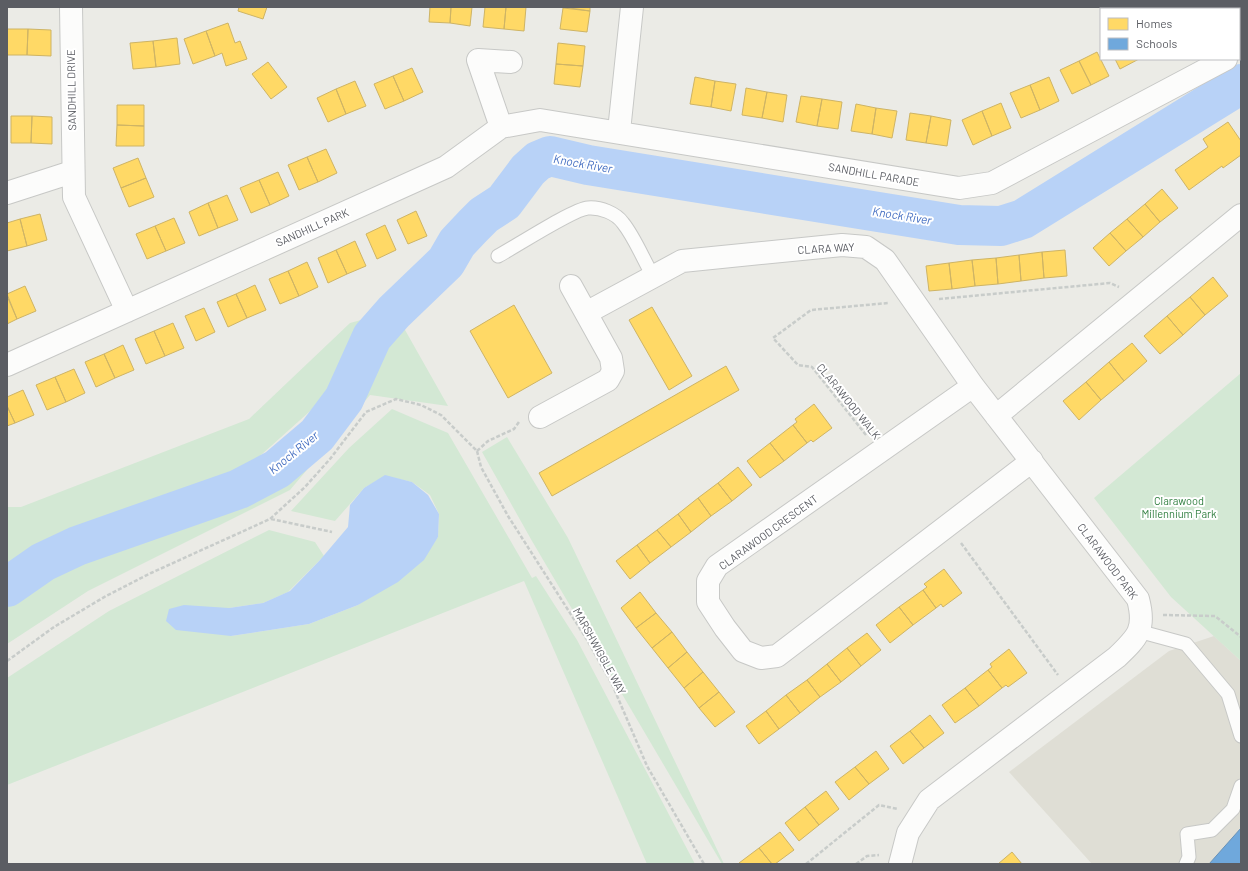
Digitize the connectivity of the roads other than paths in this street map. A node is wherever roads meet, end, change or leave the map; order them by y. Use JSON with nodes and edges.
{"nodes":[{"id":1,"x":71,"y":7,"type":"edge"},
{"id":2,"x":632,"y":7,"type":"edge"},
{"id":3,"x":1224,"y":60,"type":"edge"},
{"id":4,"x":511,"y":62,"type":"dead end"},
{"id":5,"x":501,"y":126,"type":"junction"},
{"id":6,"x":619,"y":131,"type":"junction"},
{"id":7,"x":72,"y":172,"type":"junction"},
{"id":8,"x":7,"y":193,"type":"edge"},
{"id":9,"x":1241,"y":215,"type":"edge"},
{"id":10,"x":498,"y":256,"type":"dead end"},
{"id":11,"x":653,"y":276,"type":"junction"},
{"id":12,"x":571,"y":286,"type":"dead end"},
{"id":13,"x":126,"y":311,"type":"junction"},
{"id":14,"x":586,"y":313,"type":"junction"},
{"id":15,"x":7,"y":365,"type":"edge"},
{"id":16,"x":973,"y":386,"type":"junction"},
{"id":17,"x":996,"y":416,"type":"junction"},
{"id":18,"x":540,"y":417,"type":"road end"},
{"id":19,"x":1032,"y":461,"type":"junction"},
{"id":20,"x":1140,"y":623,"type":"junction"},
{"id":21,"x":1241,"y":736,"type":"edge"},
{"id":22,"x":1241,"y":786,"type":"edge"},
{"id":23,"x":900,"y":864,"type":"edge"},
{"id":24,"x":1186,"y":864,"type":"edge"}],
"edges":[{"from":1,"to":7,"type":"street","name":"SANDHILL DRIVE"},
{"from":2,"to":6,"type":"street"},
{"from":3,"to":6,"type":"street","name":"SANDHILL PARADE"},
{"from":4,"to":5,"type":"street"},
{"from":5,"to":6,"type":"street","name":"SANDHILL PARK"},
{"from":5,"to":13,"type":"street","name":"SANDHILL PARK"},
{"from":7,"to":8,"type":"street"},
{"from":7,"to":13,"type":"street","name":"SANDHILL DRIVE"},
{"from":9,"to":17,"type":"street"},
{"from":10,"to":11,"type":"lane"},
{"from":11,"to":14,"type":"street","name":"CLARA WAY"},
{"from":11,"to":16,"type":"street","name":"CLARA WAY"},
{"from":12,"to":14,"type":"street"},
{"from":13,"to":15,"type":"street","name":"SANDHILL PARK"},
{"from":14,"to":18,"type":"street"},
{"from":16,"to":17,"type":"street","name":"CLARA WAY"},
{"from":16,"to":19,"type":"street","name":"CLARAWOOD CRESCENT"},
{"from":17,"to":19,"type":"street","name":"CLARAWOOD PARK"},
{"from":19,"to":20,"type":"street","name":"CLARAWOOD PARK"},
{"from":20,"to":21,"type":"lane"},
{"from":20,"to":23,"type":"street"},
{"from":22,"to":24,"type":"lane"}]}
